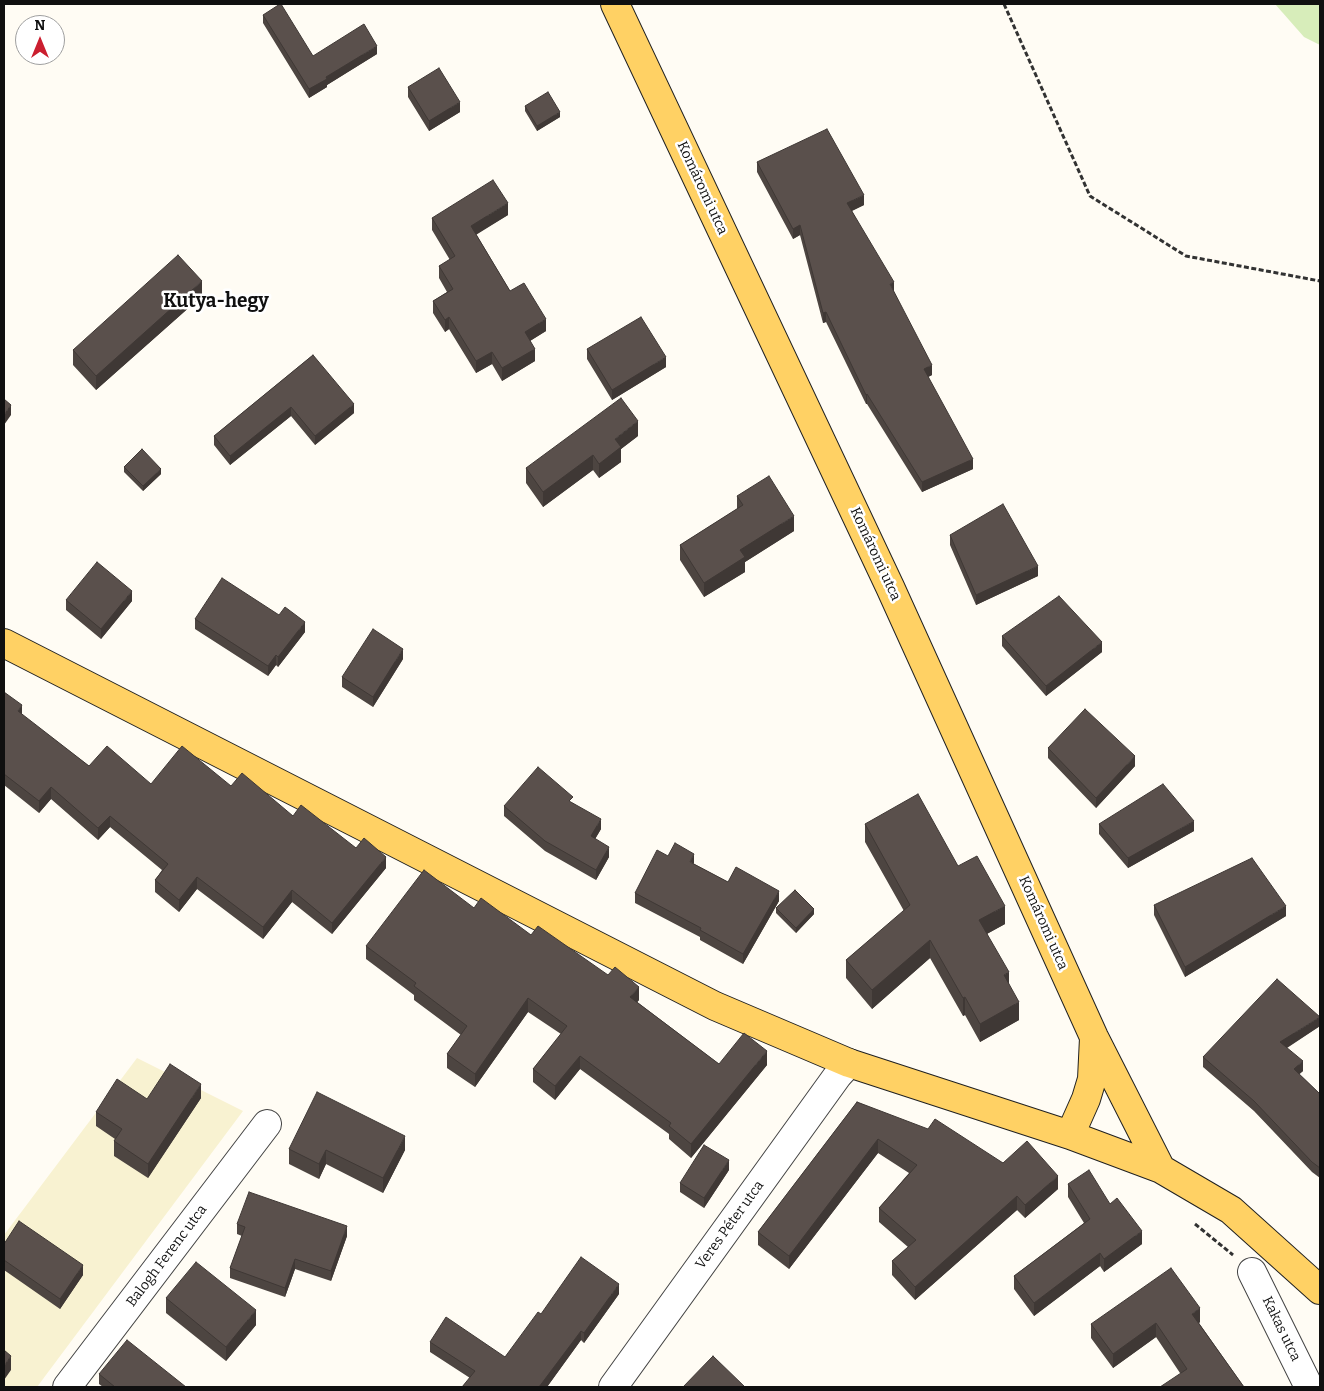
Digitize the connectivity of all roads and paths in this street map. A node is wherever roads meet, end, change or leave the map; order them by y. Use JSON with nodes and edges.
{"nodes":[{"id":1,"x":615,"y":4,"type":"edge"},
{"id":2,"x":1004,"y":4,"type":"edge"},
{"id":3,"x":1320,"y":281,"type":"edge"},
{"id":4,"x":4,"y":643,"type":"edge"},
{"id":5,"x":1094,"y":1037,"type":"junction"},
{"id":6,"x":849,"y":1063,"type":"junction"},
{"id":7,"x":267,"y":1124,"type":"dead end"},
{"id":8,"x":1070,"y":1135,"type":"junction"},
{"id":9,"x":1161,"y":1168,"type":"junction"},
{"id":10,"x":1252,"y":1272,"type":"dead end"},
{"id":11,"x":1320,"y":1290,"type":"edge"},
{"id":12,"x":67,"y":1387,"type":"edge"},
{"id":13,"x":613,"y":1387,"type":"edge"},
{"id":14,"x":1310,"y":1387,"type":"edge"}],
"edges":[{"from":1,"to":5,"type":"main road","name":"Komáromi utca"},
{"from":2,"to":3,"type":"path"},
{"from":4,"to":6,"type":"main road"},
{"from":5,"to":8,"type":"main road","name":"Komáromi utca"},
{"from":5,"to":9,"type":"main road","name":"Komáromi utca"},
{"from":6,"to":8,"type":"main road"},
{"from":6,"to":13,"type":"street","name":"Veres Péter utca"},
{"from":7,"to":12,"type":"street","name":"Balogh Ferenc utca"},
{"from":8,"to":9,"type":"main road"},
{"from":9,"to":11,"type":"main road"},
{"from":10,"to":14,"type":"street","name":"Kakas utca"}]}
